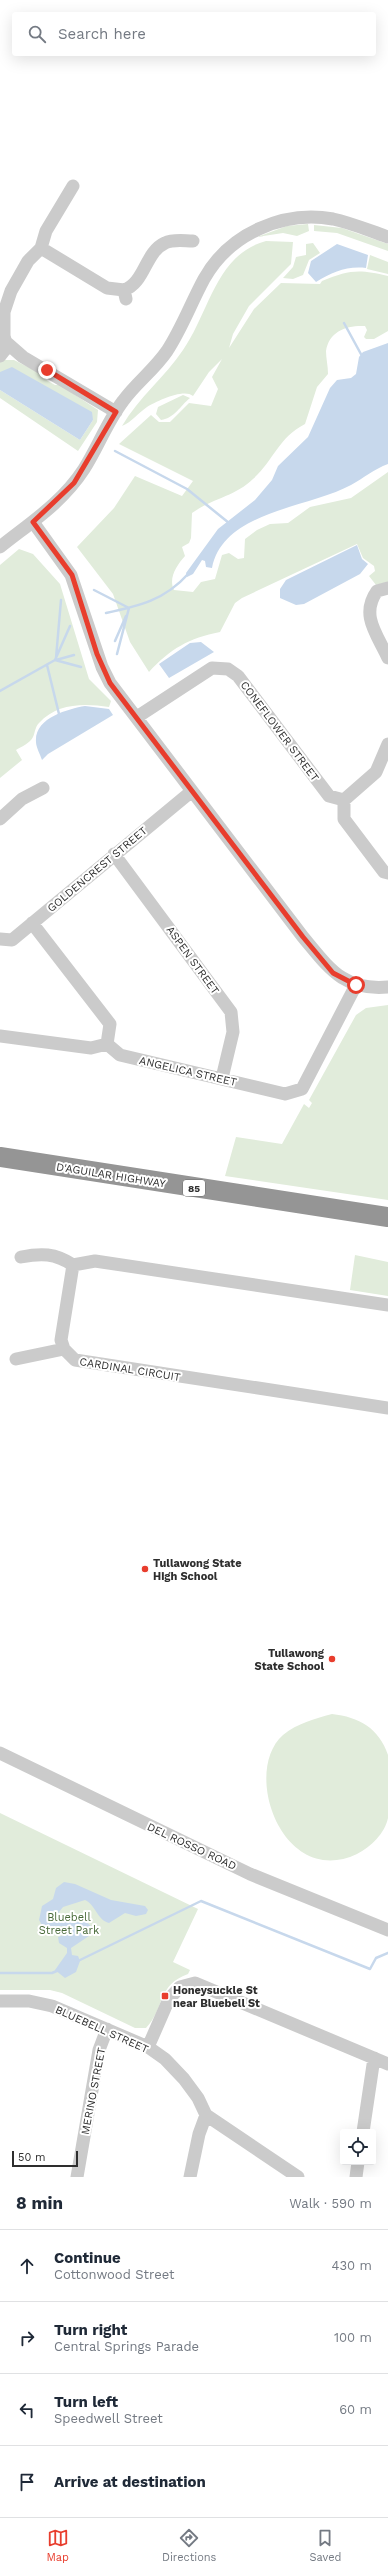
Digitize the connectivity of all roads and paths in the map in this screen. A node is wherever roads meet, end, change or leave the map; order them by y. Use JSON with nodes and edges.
{"nodes":[{"id":1,"x":73,"y":186,"type":"dead end"},
{"id":2,"x":388,"y":237,"type":"edge"},
{"id":3,"x":193,"y":241,"type":"dead end"},
{"id":4,"x":41,"y":248,"type":"junction"},
{"id":5,"x":2,"y":314,"type":"edge"},
{"id":6,"x":3,"y":344,"type":"edge"},
{"id":7,"x":116,"y":412,"type":"junction"},
{"id":8,"x":33,"y":522,"type":"junction"},
{"id":9,"x":0,"y":547,"type":"edge"},
{"id":10,"x":388,"y":588,"type":"edge"},
{"id":11,"x":388,"y":658,"type":"edge"},
{"id":12,"x":137,"y":717,"type":"junction"},
{"id":13,"x":388,"y":744,"type":"edge"},
{"id":14,"x":43,"y":788,"type":"dead end"},
{"id":15,"x":192,"y":790,"type":"junction"},
{"id":16,"x":344,"y":800,"type":"junction"},
{"id":17,"x":0,"y":819,"type":"edge"},
{"id":18,"x":114,"y":854,"type":"junction"},
{"id":19,"x":388,"y":873,"type":"edge"},
{"id":20,"x":32,"y":923,"type":"junction"},
{"id":21,"x":0,"y":939,"type":"edge"},
{"id":22,"x":356,"y":985,"type":"junction"},
{"id":23,"x":388,"y":987,"type":"edge"},
{"id":24,"x":0,"y":1036,"type":"edge"},
{"id":25,"x":107,"y":1044,"type":"junction"},
{"id":26,"x":222,"y":1078,"type":"junction"},
{"id":27,"x":0,"y":1157,"type":"edge"},
{"id":28,"x":388,"y":1217,"type":"edge"},
{"id":29,"x":21,"y":1257,"type":"dead end"},
{"id":30,"x":73,"y":1265,"type":"junction"},
{"id":31,"x":388,"y":1305,"type":"edge"},
{"id":32,"x":64,"y":1350,"type":"junction"},
{"id":33,"x":16,"y":1359,"type":"dead end"},
{"id":34,"x":388,"y":1408,"type":"edge"},
{"id":35,"x":0,"y":1753,"type":"edge"},
{"id":36,"x":388,"y":1930,"type":"edge"},
{"id":37,"x":0,"y":2001,"type":"edge"},
{"id":38,"x":108,"y":2029,"type":"junction"},
{"id":39,"x":148,"y":2047,"type":"junction"},
{"id":40,"x":374,"y":2058,"type":"junction"},
{"id":41,"x":388,"y":2064,"type":"edge"},
{"id":42,"x":206,"y":2115,"type":"junction"},
{"id":43,"x":363,"y":2129,"type":"edge"},
{"id":44,"x":358,"y":2165,"type":"edge"},
{"id":45,"x":77,"y":2177,"type":"edge"},
{"id":46,"x":190,"y":2177,"type":"edge"},
{"id":47,"x":298,"y":2177,"type":"edge"},
{"id":48,"x":356,"y":2177,"type":"edge"}],
"edges":[{"from":1,"to":4,"type":"street"},
{"from":2,"to":7,"type":"street"},
{"from":3,"to":4,"type":"street"},
{"from":4,"to":5,"type":"street"},
{"from":5,"to":6,"type":"street"},
{"from":6,"to":7,"type":"street"},
{"from":7,"to":8,"type":"street"},
{"from":8,"to":9,"type":"street"},
{"from":8,"to":12,"type":"street"},
{"from":10,"to":11,"type":"street"},
{"from":12,"to":15,"type":"street"},
{"from":12,"to":16,"type":"street","name":"CONEFLOWER STREET"},
{"from":13,"to":16,"type":"street"},
{"from":14,"to":17,"type":"street"},
{"from":15,"to":18,"type":"street","name":"GOLDENCREST STREET"},
{"from":15,"to":22,"type":"street"},
{"from":16,"to":19,"type":"street"},
{"from":18,"to":20,"type":"street","name":"GOLDENCREST STREET"},
{"from":18,"to":26,"type":"street","name":"ASPEN STREET"},
{"from":20,"to":21,"type":"street","name":"GOLDENCREST STREET"},
{"from":20,"to":25,"type":"street"},
{"from":22,"to":23,"type":"street"},
{"from":22,"to":26,"type":"street","name":"ANGELICA STREET"},
{"from":24,"to":25,"type":"street"},
{"from":25,"to":26,"type":"street","name":"ANGELICA STREET"},
{"from":27,"to":28,"type":"highway","name":"D'AGUILAR HIGHWAY","number":"85"},
{"from":29,"to":30,"type":"street"},
{"from":30,"to":31,"type":"street"},
{"from":30,"to":32,"type":"street"},
{"from":32,"to":33,"type":"street"},
{"from":32,"to":34,"type":"street","name":"CARDINAL CIRCUIT"},
{"from":35,"to":36,"type":"street","name":"DEL ROSSO ROAD"},
{"from":37,"to":38,"type":"street","name":"BLUEBELL STREET"},
{"from":38,"to":39,"type":"street","name":"BLUEBELL STREET"},
{"from":38,"to":45,"type":"street","name":"MERINO STREET"},
{"from":39,"to":40,"type":"street"},
{"from":39,"to":42,"type":"street","name":"BLUEBELL STREET"},
{"from":40,"to":41,"type":"street"},
{"from":40,"to":43,"type":"street"},
{"from":42,"to":46,"type":"street"},
{"from":42,"to":47,"type":"street"},
{"from":44,"to":48,"type":"street"}]}
